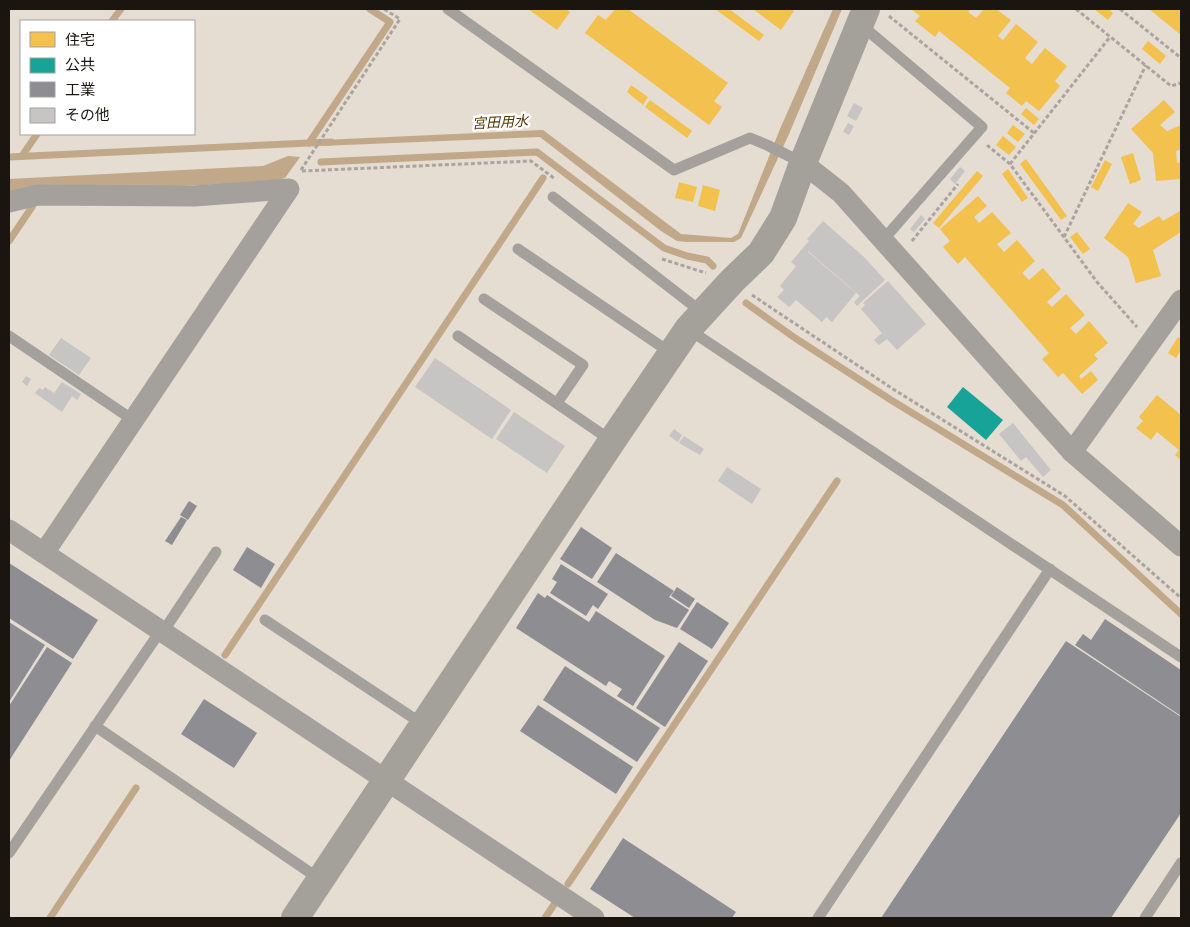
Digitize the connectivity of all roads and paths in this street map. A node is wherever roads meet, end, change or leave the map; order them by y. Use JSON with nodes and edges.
{"nodes":[{"id":1,"x":384,"y":9,"type":"edge"},
{"id":2,"x":448,"y":9,"type":"edge"},
{"id":3,"x":1076,"y":9,"type":"edge"},
{"id":4,"x":1120,"y":9,"type":"edge"},
{"id":5,"x":870,"y":14,"type":"edge"},
{"id":6,"x":1110,"y":37,"type":"junction"},
{"id":7,"x":1181,"y":58,"type":"edge"},
{"id":8,"x":1146,"y":65,"type":"junction"},
{"id":9,"x":1181,"y":83,"type":"edge"},
{"id":10,"x":1034,"y":133,"type":"junction"},
{"id":11,"x":314,"y":150,"type":"dead end"},
{"id":12,"x":982,"y":154,"type":"dead end"},
{"id":13,"x":795,"y":159,"type":"junction"},
{"id":14,"x":1010,"y":164,"type":"junction"},
{"id":15,"x":301,"y":171,"type":"dead end"},
{"id":16,"x":963,"y":177,"type":"dead end"},
{"id":17,"x":562,"y":185,"type":"dead end"},
{"id":18,"x":553,"y":197,"type":"dead end"},
{"id":19,"x":9,"y":202,"type":"edge"},
{"id":20,"x":1064,"y":236,"type":"junction"},
{"id":21,"x":883,"y":240,"type":"junction"},
{"id":22,"x":908,"y":246,"type":"dead end"},
{"id":23,"x":518,"y":249,"type":"dead end"},
{"id":24,"x":658,"y":257,"type":"dead end"},
{"id":25,"x":732,"y":281,"type":"junction"},
{"id":26,"x":484,"y":299,"type":"dead end"},
{"id":27,"x":1181,"y":300,"type":"edge"},
{"id":28,"x":696,"y":321,"type":"junction"},
{"id":29,"x":1141,"y":331,"type":"dead end"},
{"id":30,"x":9,"y":336,"type":"edge"},
{"id":31,"x":458,"y":336,"type":"dead end"},
{"id":32,"x":671,"y":353,"type":"junction"},
{"id":33,"x":557,"y":403,"type":"junction"},
{"id":34,"x":133,"y":420,"type":"junction"},
{"id":35,"x":612,"y":441,"type":"junction"},
{"id":36,"x":1072,"y":452,"type":"junction"},
{"id":37,"x":9,"y":530,"type":"edge"},
{"id":38,"x":1181,"y":546,"type":"edge"},
{"id":39,"x":216,"y":552,"type":"dead end"},
{"id":40,"x":44,"y":553,"type":"junction"},
{"id":41,"x":1050,"y":569,"type":"junction"},
{"id":42,"x":1181,"y":598,"type":"edge"},
{"id":43,"x":264,"y":620,"type":"dead end"},
{"id":44,"x":162,"y":631,"type":"junction"},
{"id":45,"x":1181,"y":657,"type":"edge"},
{"id":46,"x":424,"y":725,"type":"junction"},
{"id":47,"x":95,"y":726,"type":"junction"},
{"id":48,"x":388,"y":780,"type":"junction"},
{"id":49,"x":9,"y":852,"type":"edge"},
{"id":50,"x":1181,"y":864,"type":"edge"},
{"id":51,"x":321,"y":880,"type":"junction"},
{"id":52,"x":295,"y":918,"type":"edge"},
{"id":53,"x":594,"y":918,"type":"edge"},
{"id":54,"x":818,"y":918,"type":"edge"},
{"id":55,"x":1145,"y":918,"type":"edge"}],
"edges":[{"from":1,"to":11,"type":"path"},
{"from":2,"to":13,"type":"lane"},
{"from":3,"to":6,"type":"path"},
{"from":4,"to":7,"type":"path"},
{"from":5,"to":10,"type":"path"},
{"from":5,"to":13,"type":"street"},
{"from":5,"to":21,"type":"lane"},
{"from":6,"to":8,"type":"path"},
{"from":6,"to":10,"type":"path"},
{"from":8,"to":9,"type":"path"},
{"from":8,"to":20,"type":"path"},
{"from":10,"to":14,"type":"path"},
{"from":12,"to":14,"type":"path"},
{"from":13,"to":21,"type":"street"},
{"from":13,"to":25,"type":"street"},
{"from":14,"to":20,"type":"path"},
{"from":15,"to":17,"type":"path"},
{"from":16,"to":22,"type":"path"},
{"from":18,"to":28,"type":"lane"},
{"from":19,"to":34,"type":"street"},
{"from":20,"to":29,"type":"path"},
{"from":21,"to":36,"type":"street"},
{"from":23,"to":32,"type":"lane"},
{"from":24,"to":25,"type":"path"},
{"from":25,"to":28,"type":"street"},
{"from":25,"to":42,"type":"path"},
{"from":26,"to":33,"type":"lane"},
{"from":27,"to":36,"type":"street"},
{"from":28,"to":32,"type":"street"},
{"from":28,"to":41,"type":"lane"},
{"from":30,"to":34,"type":"lane"},
{"from":31,"to":33,"type":"lane"},
{"from":32,"to":35,"type":"street"},
{"from":33,"to":35,"type":"lane"},
{"from":34,"to":40,"type":"street"},
{"from":35,"to":46,"type":"street"},
{"from":36,"to":38,"type":"street"},
{"from":37,"to":40,"type":"street"},
{"from":39,"to":44,"type":"lane"},
{"from":40,"to":44,"type":"street"},
{"from":41,"to":45,"type":"lane"},
{"from":41,"to":54,"type":"lane"},
{"from":43,"to":46,"type":"lane"},
{"from":44,"to":47,"type":"lane"},
{"from":44,"to":48,"type":"street"},
{"from":46,"to":48,"type":"street"},
{"from":47,"to":49,"type":"lane"},
{"from":47,"to":51,"type":"lane"},
{"from":48,"to":51,"type":"street"},
{"from":48,"to":53,"type":"street"},
{"from":50,"to":55,"type":"lane"},
{"from":51,"to":52,"type":"street"}]}
